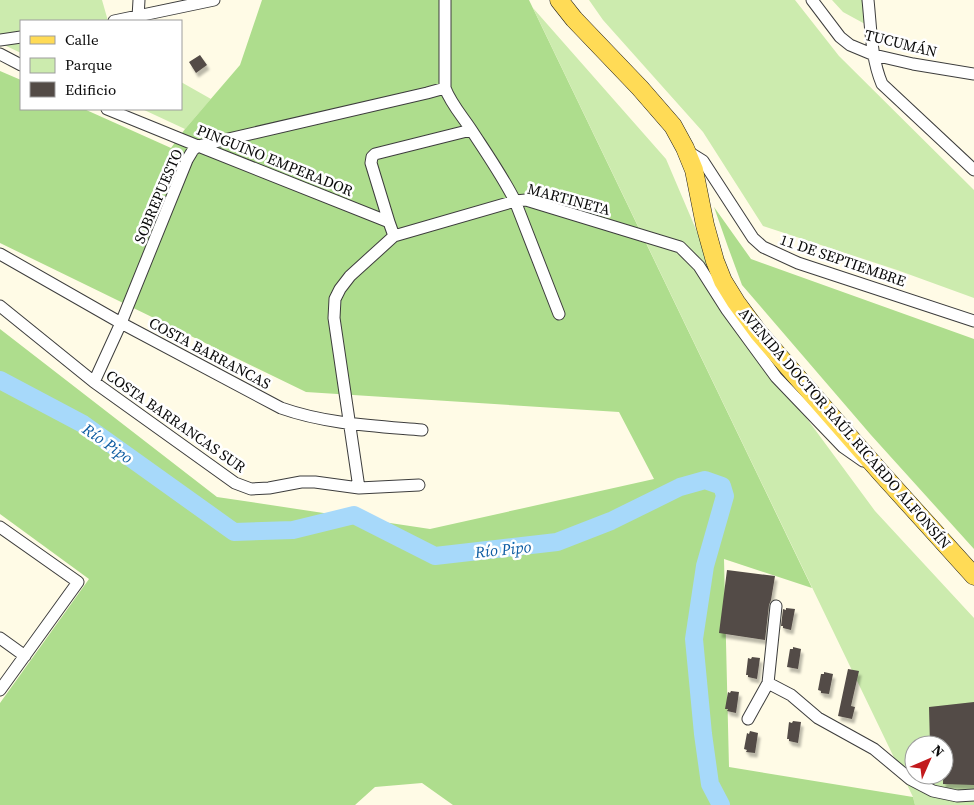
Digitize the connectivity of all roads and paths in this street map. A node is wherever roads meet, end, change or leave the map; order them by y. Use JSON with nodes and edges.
{"nodes":[{"id":1,"x":139,"y":0,"type":"edge"},
{"id":2,"x":214,"y":0,"type":"edge"},
{"id":3,"x":445,"y":0,"type":"edge"},
{"id":4,"x":559,"y":0,"type":"edge"},
{"id":5,"x":812,"y":0,"type":"edge"},
{"id":6,"x":868,"y":0,"type":"edge"},
{"id":7,"x":138,"y":17,"type":"junction"},
{"id":8,"x":120,"y":20,"type":"edge"},
{"id":9,"x":20,"y":37,"type":"edge"},
{"id":10,"x":0,"y":40,"type":"edge"},
{"id":11,"x":0,"y":54,"type":"edge"},
{"id":12,"x":874,"y":55,"type":"junction"},
{"id":13,"x":20,"y":64,"type":"edge"},
{"id":14,"x":974,"y":74,"type":"edge"},
{"id":15,"x":445,"y":88,"type":"junction"},
{"id":16,"x":109,"y":110,"type":"edge"},
{"id":17,"x":471,"y":130,"type":"junction"},
{"id":18,"x":198,"y":146,"type":"junction"},
{"id":19,"x":686,"y":151,"type":"junction"},
{"id":20,"x":974,"y":170,"type":"edge"},
{"id":21,"x":515,"y":201,"type":"junction"},
{"id":22,"x":389,"y":222,"type":"junction"},
{"id":23,"x":394,"y":236,"type":"junction"},
{"id":24,"x":0,"y":254,"type":"edge"},
{"id":25,"x":0,"y":306,"type":"edge"},
{"id":26,"x":559,"y":314,"type":"dead end"},
{"id":27,"x":974,"y":321,"type":"edge"},
{"id":28,"x":121,"y":323,"type":"junction"},
{"id":29,"x":94,"y":382,"type":"junction"},
{"id":30,"x":350,"y":424,"type":"junction"},
{"id":31,"x":422,"y":430,"type":"dead end"},
{"id":32,"x":881,"y":473,"type":"junction"},
{"id":33,"x":419,"y":485,"type":"dead end"},
{"id":34,"x":359,"y":488,"type":"junction"},
{"id":35,"x":0,"y":526,"type":"edge"},
{"id":36,"x":974,"y":576,"type":"edge"},
{"id":37,"x":776,"y":606,"type":"dead end"},
{"id":38,"x":0,"y":638,"type":"edge"},
{"id":39,"x":25,"y":656,"type":"junction"},
{"id":40,"x":768,"y":683,"type":"junction"},
{"id":41,"x":0,"y":690,"type":"edge"},
{"id":42,"x":748,"y":718,"type":"dead end"},
{"id":43,"x":974,"y":795,"type":"edge"}],
"edges":[{"from":1,"to":7,"type":"street"},
{"from":2,"to":7,"type":"street"},
{"from":3,"to":15,"type":"street"},
{"from":4,"to":19,"type":"main road","name":"AVENIDA DOCTOR RAÚL RICARDO ALFONSÍN"},
{"from":5,"to":12,"type":"street","name":"TUCUMÁN"},
{"from":6,"to":12,"type":"street"},
{"from":7,"to":8,"type":"street"},
{"from":9,"to":10,"type":"street"},
{"from":11,"to":13,"type":"street"},
{"from":12,"to":14,"type":"street","name":"TUCUMÁN"},
{"from":12,"to":20,"type":"street"},
{"from":15,"to":17,"type":"street"},
{"from":15,"to":18,"type":"street","name":"SOBREPUESTO"},
{"from":16,"to":18,"type":"street","name":"PINGUINO EMPERADOR"},
{"from":17,"to":21,"type":"street"},
{"from":17,"to":22,"type":"street"},
{"from":18,"to":22,"type":"street","name":"PINGUINO EMPERADOR"},
{"from":18,"to":28,"type":"street","name":"SOBREPUESTO"},
{"from":19,"to":27,"type":"street","name":"11 DE SEPTIEMBRE"},
{"from":19,"to":32,"type":"main road","name":"AVENIDA DOCTOR RAÚL RICARDO ALFONSÍN"},
{"from":21,"to":23,"type":"street","name":"MARTINETA"},
{"from":21,"to":26,"type":"street"},
{"from":21,"to":32,"type":"street","name":"MARTINETA"},
{"from":22,"to":23,"type":"street"},
{"from":23,"to":30,"type":"street","name":"MARTINETA"},
{"from":24,"to":28,"type":"street","name":"COSTA BARRANCAS"},
{"from":25,"to":29,"type":"street","name":"COSTA BARRANCAS SUR"},
{"from":28,"to":29,"type":"street","name":"SOBREPUESTO"},
{"from":28,"to":30,"type":"street","name":"COSTA BARRANCAS"},
{"from":29,"to":34,"type":"street","name":"COSTA BARRANCAS SUR"},
{"from":30,"to":31,"type":"street","name":"COSTA BARRANCAS"},
{"from":30,"to":34,"type":"street","name":"MARTINETA"},
{"from":32,"to":36,"type":"main road","name":"AVENIDA DOCTOR RAÚL RICARDO ALFONSÍN"},
{"from":33,"to":34,"type":"street","name":"COSTA BARRANCAS SUR"},
{"from":35,"to":39,"type":"street"},
{"from":37,"to":40,"type":"street"},
{"from":38,"to":39,"type":"street"},
{"from":39,"to":41,"type":"street"},
{"from":40,"to":42,"type":"street"},
{"from":40,"to":43,"type":"street"}]}
